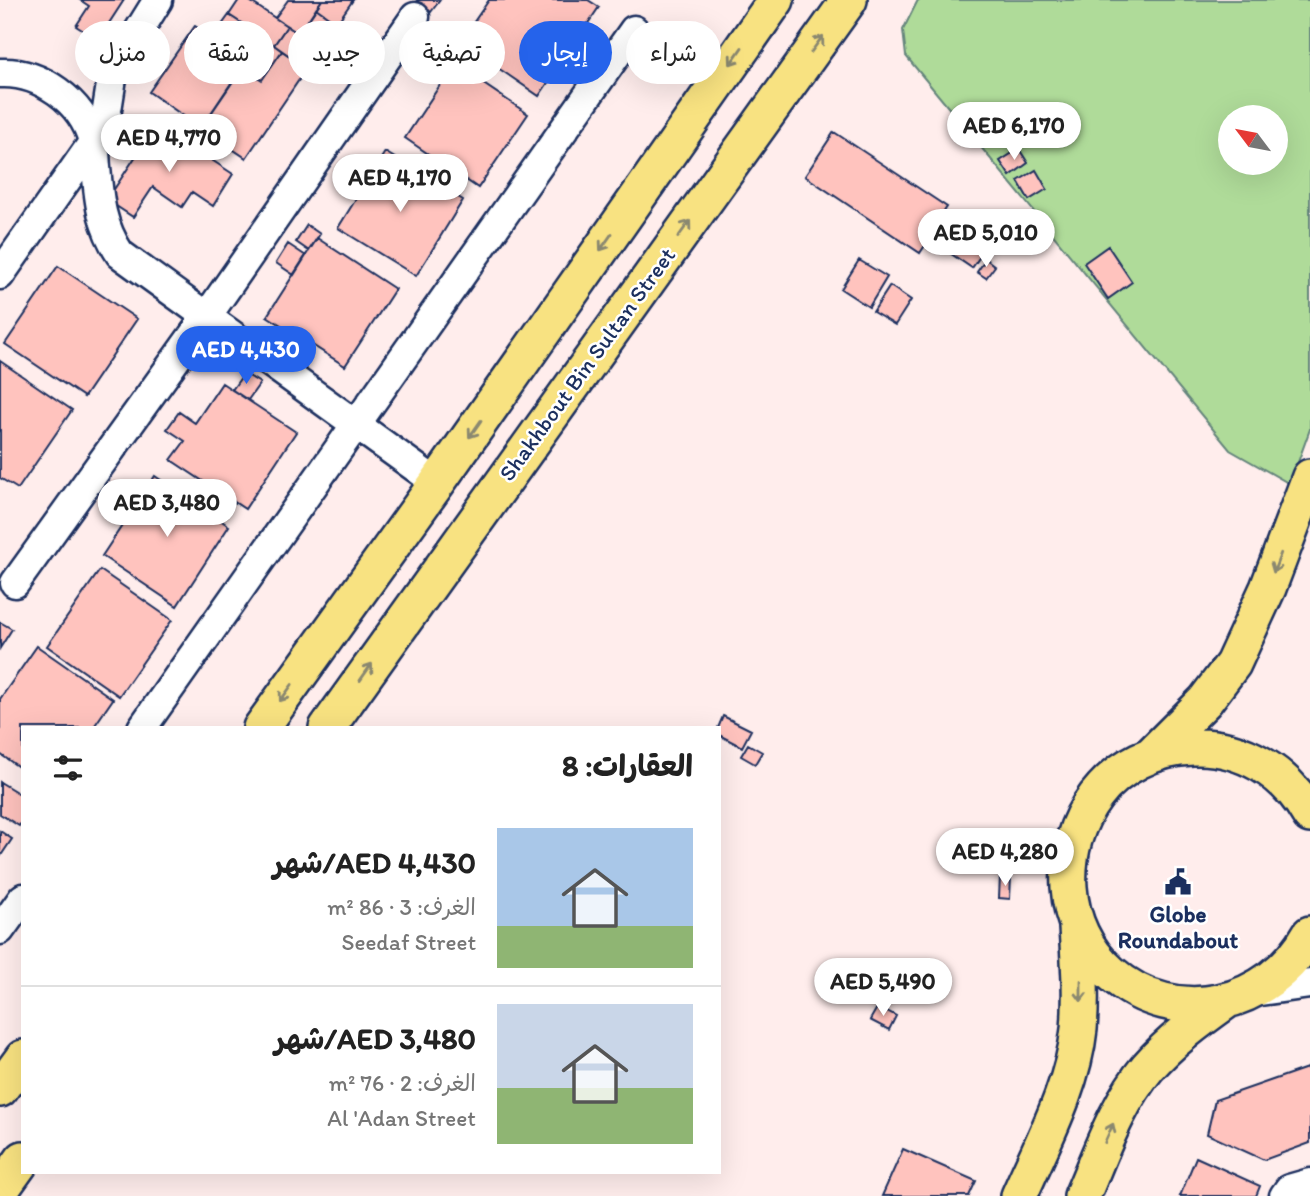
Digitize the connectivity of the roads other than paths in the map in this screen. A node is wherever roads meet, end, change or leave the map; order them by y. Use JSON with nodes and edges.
{"nodes":[{"id":1,"x":158,"y":0,"type":"edge"},
{"id":2,"x":776,"y":0,"type":"edge"},
{"id":3,"x":849,"y":0,"type":"edge"},
{"id":4,"x":415,"y":17,"type":"dead end"},
{"id":5,"x":626,"y":41,"type":"edge"},
{"id":6,"x":0,"y":73,"type":"edge"},
{"id":7,"x":94,"y":141,"type":"junction"},
{"id":8,"x":0,"y":275,"type":"edge"},
{"id":9,"x":207,"y":316,"type":"junction"},
{"id":10,"x":355,"y":424,"type":"junction"},
{"id":11,"x":1310,"y":477,"type":"edge"},
{"id":12,"x":437,"y":483,"type":"junction"},
{"id":13,"x":15,"y":583,"type":"dead end"},
{"id":14,"x":143,"y":726,"type":"edge"},
{"id":15,"x":262,"y":726,"type":"edge"},
{"id":16,"x":328,"y":726,"type":"edge"},
{"id":17,"x":1153,"y":754,"type":"junction"},
{"id":18,"x":1310,"y":803,"type":"edge"},
{"id":19,"x":21,"y":901,"type":"edge"},
{"id":20,"x":1077,"y":923,"type":"junction"},
{"id":21,"x":0,"y":930,"type":"edge"},
{"id":22,"x":1310,"y":934,"type":"edge"},
{"id":23,"x":1310,"y":984,"type":"edge"},
{"id":24,"x":1238,"y":996,"type":"junction"},
{"id":25,"x":21,"y":1061,"type":"edge"},
{"id":26,"x":0,"y":1089,"type":"edge"},
{"id":27,"x":21,"y":1162,"type":"edge"},
{"id":28,"x":1310,"y":1183,"type":"edge"},
{"id":29,"x":0,"y":1191,"type":"edge"},
{"id":30,"x":1019,"y":1196,"type":"edge"},
{"id":31,"x":1082,"y":1196,"type":"edge"},
{"id":32,"x":1284,"y":1196,"type":"edge"}],
"edges":[{"from":1,"to":7,"type":"street"},
{"from":2,"to":12,"type":"main road","one_way":true},
{"from":16,"to":3,"type":"main road","name":"Shakhbout Bin Sultan Street","one_way":true},
{"from":4,"to":9,"type":"street"},
{"from":5,"to":10,"type":"street"},
{"from":6,"to":7,"type":"street"},
{"from":7,"to":8,"type":"street"},
{"from":7,"to":9,"type":"street"},
{"from":9,"to":10,"type":"street"},
{"from":9,"to":13,"type":"street"},
{"from":10,"to":12,"type":"street"},
{"from":10,"to":14,"type":"street"},
{"from":11,"to":17,"type":"main road","one_way":true},
{"from":12,"to":15,"type":"main road","one_way":true},
{"from":17,"to":18,"type":"main road"},
{"from":17,"to":20,"type":"main road"},
{"from":19,"to":21,"type":"street"},
{"from":20,"to":24,"type":"main road"},
{"from":20,"to":30,"type":"main road","one_way":true},
{"from":22,"to":24,"type":"main road"},
{"from":23,"to":24,"type":"street"},
{"from":31,"to":24,"type":"main road","one_way":true},
{"from":25,"to":26,"type":"main road"},
{"from":27,"to":29,"type":"main road"},
{"from":28,"to":32,"type":"street"}]}
